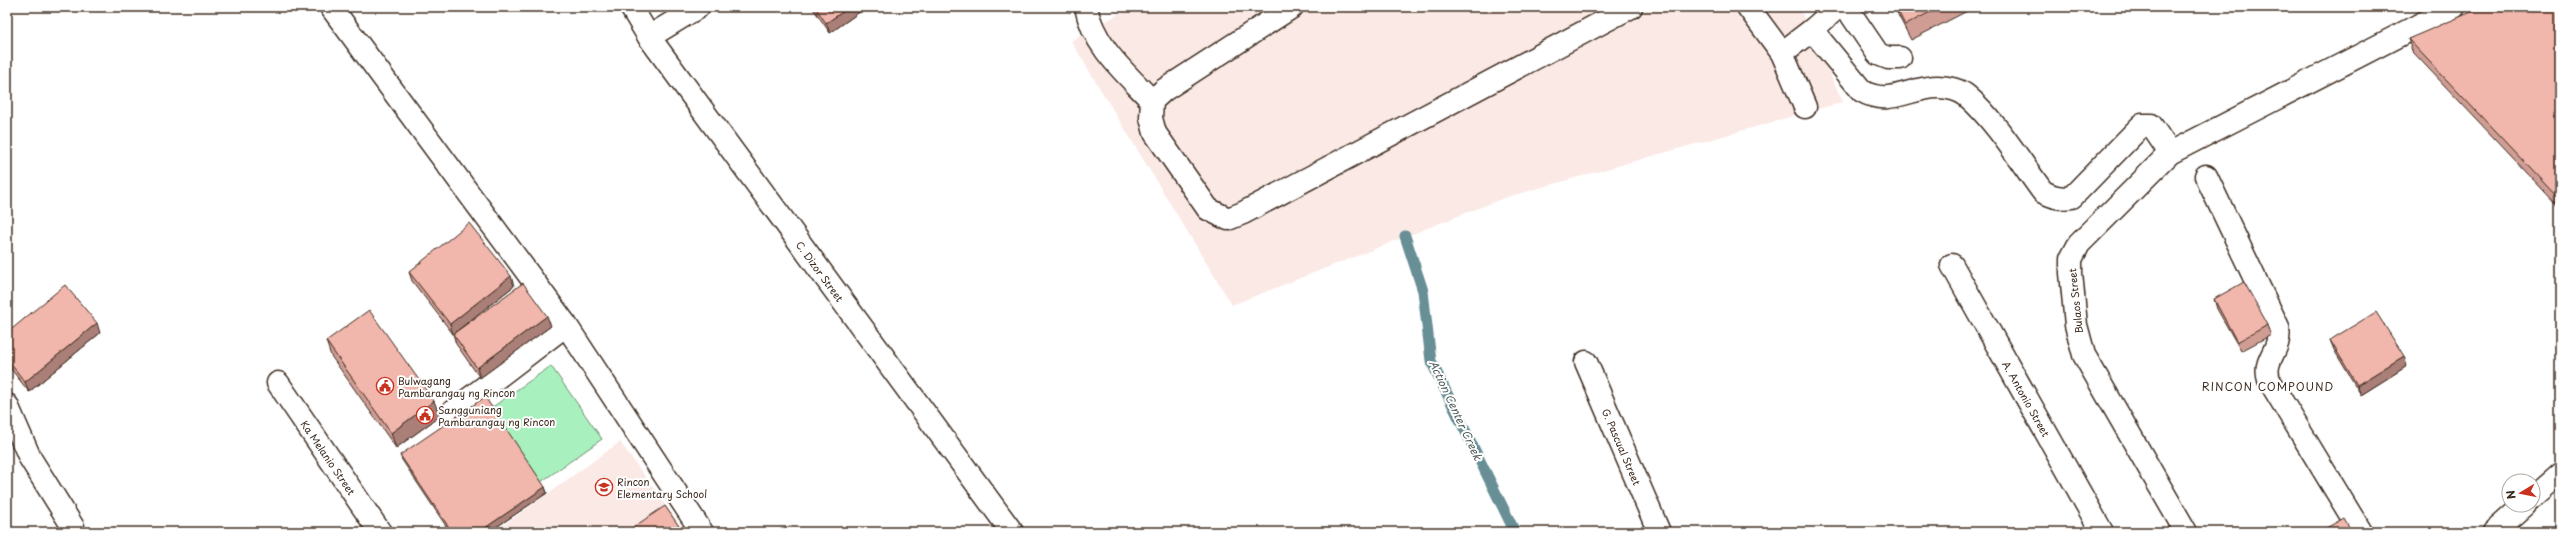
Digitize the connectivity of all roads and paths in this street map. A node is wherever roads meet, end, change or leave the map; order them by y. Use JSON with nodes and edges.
{"nodes":[{"id":1,"x":331,"y":7,"type":"edge"},
{"id":2,"x":632,"y":7,"type":"edge"},
{"id":3,"x":698,"y":7,"type":"edge"},
{"id":4,"x":1086,"y":7,"type":"edge"},
{"id":5,"x":1292,"y":7,"type":"edge"},
{"id":6,"x":1631,"y":7,"type":"edge"},
{"id":7,"x":1748,"y":7,"type":"edge"},
{"id":8,"x":1838,"y":7,"type":"edge"},
{"id":9,"x":1846,"y":7,"type":"edge"},
{"id":10,"x":2454,"y":7,"type":"edge"},
{"id":11,"x":1812,"y":30,"type":"junction"},
{"id":12,"x":649,"y":37,"type":"junction"},
{"id":13,"x":1782,"y":53,"type":"junction"},
{"id":14,"x":1900,"y":58,"type":"dead end"},
{"id":15,"x":1152,"y":101,"type":"junction"},
{"id":16,"x":1805,"y":107,"type":"dead end"},
{"id":17,"x":2170,"y":153,"type":"junction"},
{"id":18,"x":2206,"y":176,"type":"dead end"},
{"id":19,"x":1952,"y":265,"type":"dead end"},
{"id":20,"x":566,"y":325,"type":"junction"},
{"id":21,"x":1586,"y":362,"type":"dead end"},
{"id":22,"x":278,"y":384,"type":"dead end"},
{"id":23,"x":7,"y":405,"type":"edge"},
{"id":24,"x":452,"y":412,"type":"dead end"},
{"id":25,"x":2560,"y":473,"type":"edge"},
{"id":26,"x":2541,"y":490,"type":"edge"},
{"id":27,"x":2515,"y":513,"type":"edge"},
{"id":28,"x":73,"y":527,"type":"dead end"},
{"id":29,"x":380,"y":532,"type":"edge"},
{"id":30,"x":702,"y":532,"type":"edge"},
{"id":31,"x":1012,"y":532,"type":"edge"},
{"id":32,"x":1659,"y":532,"type":"edge"},
{"id":33,"x":2102,"y":532,"type":"edge"},
{"id":34,"x":2186,"y":532,"type":"edge"},
{"id":35,"x":2361,"y":532,"type":"edge"},
{"id":36,"x":2494,"y":532,"type":"edge"}],
"edges":[{"from":1,"to":20,"type":"street"},
{"from":2,"to":12,"type":"street","name":"C. Dizor Street"},
{"from":3,"to":12,"type":"street"},
{"from":4,"to":15,"type":"street"},
{"from":5,"to":15,"type":"street"},
{"from":6,"to":15,"type":"street"},
{"from":7,"to":13,"type":"street"},
{"from":8,"to":11,"type":"street"},
{"from":9,"to":14,"type":"street"},
{"from":10,"to":17,"type":"street","name":"Bulaos Street"},
{"from":11,"to":13,"type":"street"},
{"from":11,"to":17,"type":"street"},
{"from":12,"to":31,"type":"street","name":"C. Dizor Street"},
{"from":13,"to":16,"type":"street"},
{"from":17,"to":34,"type":"street","name":"Bulaos Street"},
{"from":18,"to":35,"type":"street"},
{"from":19,"to":33,"type":"street","name":"A. Antonio Street"},
{"from":20,"to":24,"type":"street"},
{"from":20,"to":30,"type":"street"},
{"from":21,"to":32,"type":"street","name":"G. Pascual Street"},
{"from":22,"to":29,"type":"street","name":"Ka Melanio Street"},
{"from":23,"to":28,"type":"street"},
{"from":25,"to":26,"type":"street"},
{"from":27,"to":36,"type":"street"}]}
